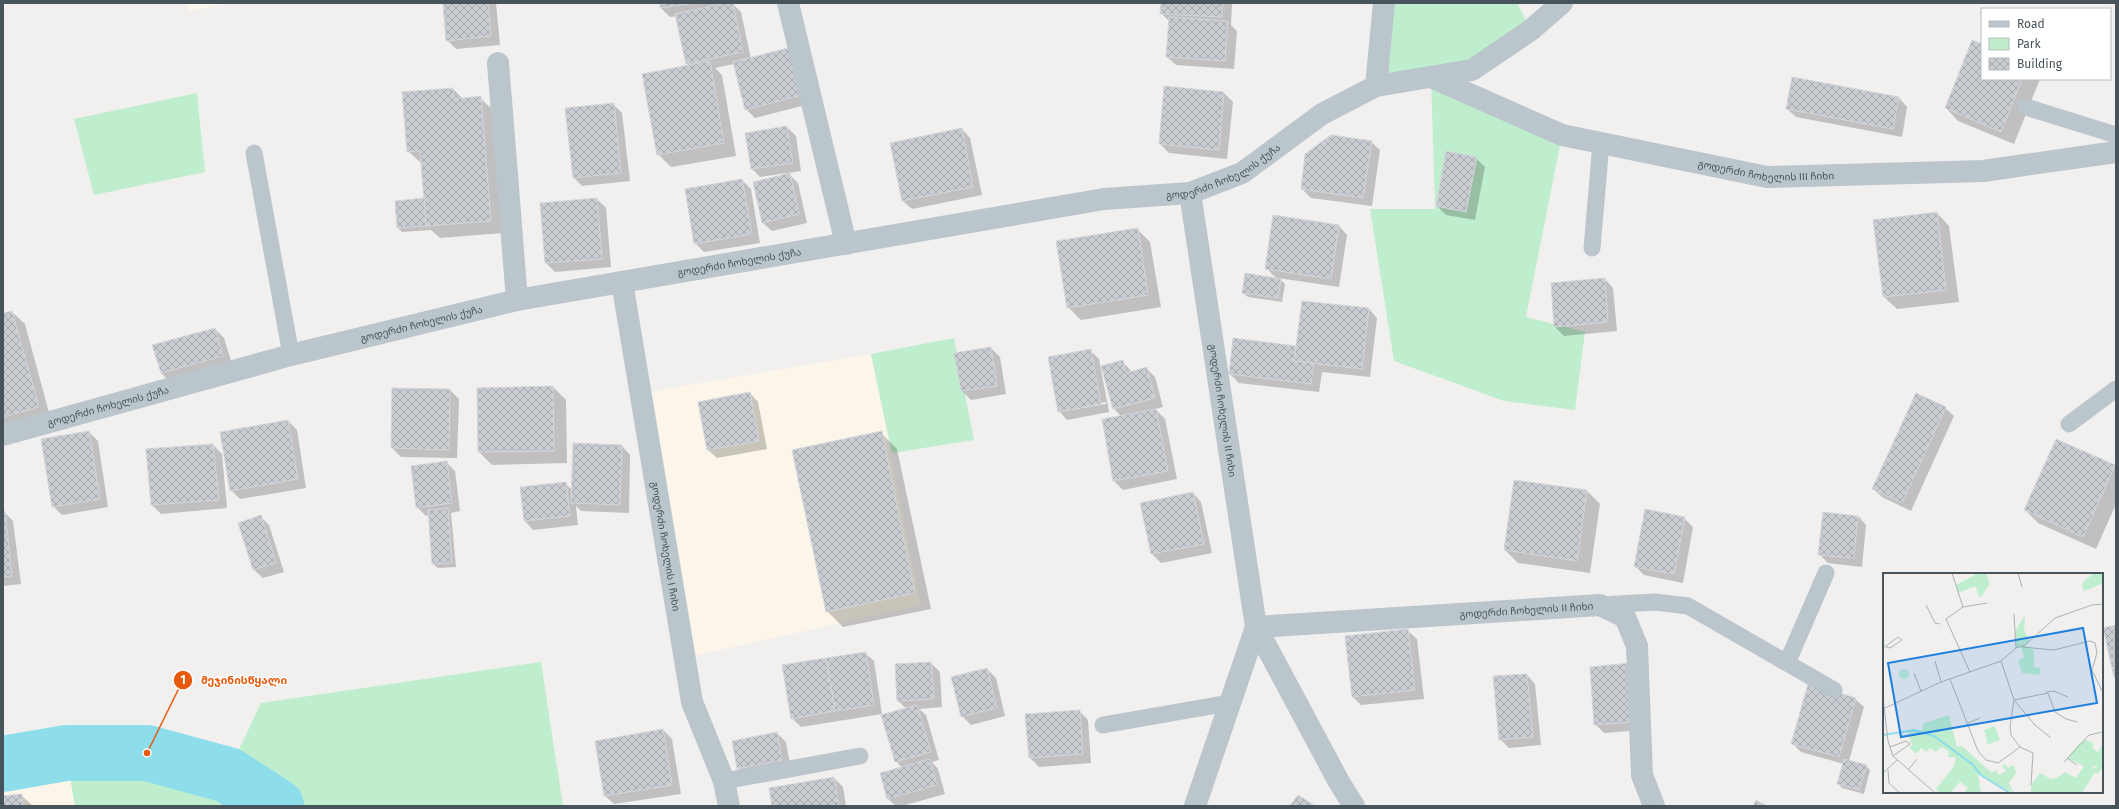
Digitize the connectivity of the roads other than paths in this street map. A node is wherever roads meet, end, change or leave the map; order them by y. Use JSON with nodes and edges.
{"nodes":[{"id":1,"x":788,"y":3,"type":"edge"},
{"id":2,"x":1384,"y":3,"type":"edge"},
{"id":3,"x":1562,"y":3,"type":"edge"},
{"id":4,"x":498,"y":63,"type":"dead end"},
{"id":5,"x":1431,"y":77,"type":"junction"},
{"id":6,"x":1376,"y":86,"type":"junction"},
{"id":7,"x":2026,"y":107,"type":"dead end"},
{"id":8,"x":2116,"y":135,"type":"edge"},
{"id":9,"x":1601,"y":143,"type":"junction"},
{"id":10,"x":2116,"y":152,"type":"edge"},
{"id":11,"x":254,"y":153,"type":"dead end"},
{"id":12,"x":1190,"y":193,"type":"junction"},
{"id":13,"x":846,"y":244,"type":"junction"},
{"id":14,"x":1592,"y":248,"type":"dead end"},
{"id":15,"x":622,"y":282,"type":"junction"},
{"id":16,"x":517,"y":300,"type":"junction"},
{"id":17,"x":291,"y":356,"type":"junction"},
{"id":18,"x":2116,"y":388,"type":"edge"},
{"id":19,"x":2069,"y":424,"type":"dead end"},
{"id":20,"x":3,"y":435,"type":"edge"},
{"id":21,"x":1826,"y":573,"type":"dead end"},
{"id":22,"x":1600,"y":605,"type":"junction"},
{"id":23,"x":1256,"y":627,"type":"junction"},
{"id":24,"x":1787,"y":663,"type":"junction"},
{"id":25,"x":1834,"y":690,"type":"dead end"},
{"id":26,"x":1229,"y":704,"type":"junction"},
{"id":27,"x":1103,"y":725,"type":"dead end"},
{"id":28,"x":860,"y":756,"type":"dead end"},
{"id":29,"x":724,"y":781,"type":"junction"},
{"id":30,"x":729,"y":806,"type":"edge"},
{"id":31,"x":1194,"y":806,"type":"edge"},
{"id":32,"x":1354,"y":806,"type":"edge"},
{"id":33,"x":1654,"y":806,"type":"edge"}],
"edges":[{"from":1,"to":13,"type":"street"},
{"from":2,"to":6,"type":"street"},
{"from":3,"to":5,"type":"street","name":"გოდერძი ჩოხელის ქუჩა"},
{"from":4,"to":16,"type":"street"},
{"from":5,"to":6,"type":"street","name":"გოდერძი ჩოხელის ქუჩა"},
{"from":5,"to":9,"type":"street","name":"გოდერძი ჩოხელის III ჩიხი"},
{"from":6,"to":12,"type":"street","name":"გოდერძი ჩოხელის ქუჩა"},
{"from":7,"to":8,"type":"lane"},
{"from":9,"to":10,"type":"street","name":"გოდერძი ჩოხელის III ჩიხი"},
{"from":9,"to":14,"type":"lane"},
{"from":11,"to":17,"type":"lane"},
{"from":12,"to":13,"type":"street","name":"გოდერძი ჩოხელის ქუჩა"},
{"from":12,"to":23,"type":"street","name":"გოდერძი ჩოხელის II ჩიხი"},
{"from":13,"to":15,"type":"street","name":"გოდერძი ჩოხელის ქუჩა"},
{"from":15,"to":16,"type":"street","name":"გოდერძი ჩოხელის ქუჩა"},
{"from":15,"to":29,"type":"street","name":"გოდერძი ჩოხელის I ჩიხი"},
{"from":16,"to":17,"type":"street","name":"გოდერძი ჩოხელის ქუჩა"},
{"from":17,"to":20,"type":"street","name":"გოდერძი ჩოხელის ქუჩა"},
{"from":18,"to":19,"type":"lane"},
{"from":21,"to":24,"type":"lane"},
{"from":22,"to":23,"type":"street","name":"გოდერძი ჩოხელის II ჩიხი"},
{"from":22,"to":24,"type":"lane"},
{"from":22,"to":33,"type":"street","name":"გოდერძი ჩოხელის II ჩიხი"},
{"from":23,"to":26,"type":"street","name":"გოდერძი ჩოხელის II ჩიხი"},
{"from":23,"to":32,"type":"street","name":"გოდერძი ჩოხელის II ჩიხი"},
{"from":24,"to":25,"type":"lane"},
{"from":26,"to":27,"type":"lane"},
{"from":26,"to":31,"type":"street","name":"გოდერძი ჩოხელის II ჩიხი"},
{"from":28,"to":29,"type":"lane"},
{"from":29,"to":30,"type":"street","name":"გოდერძი ჩოხელის I ჩიხი"}]}
